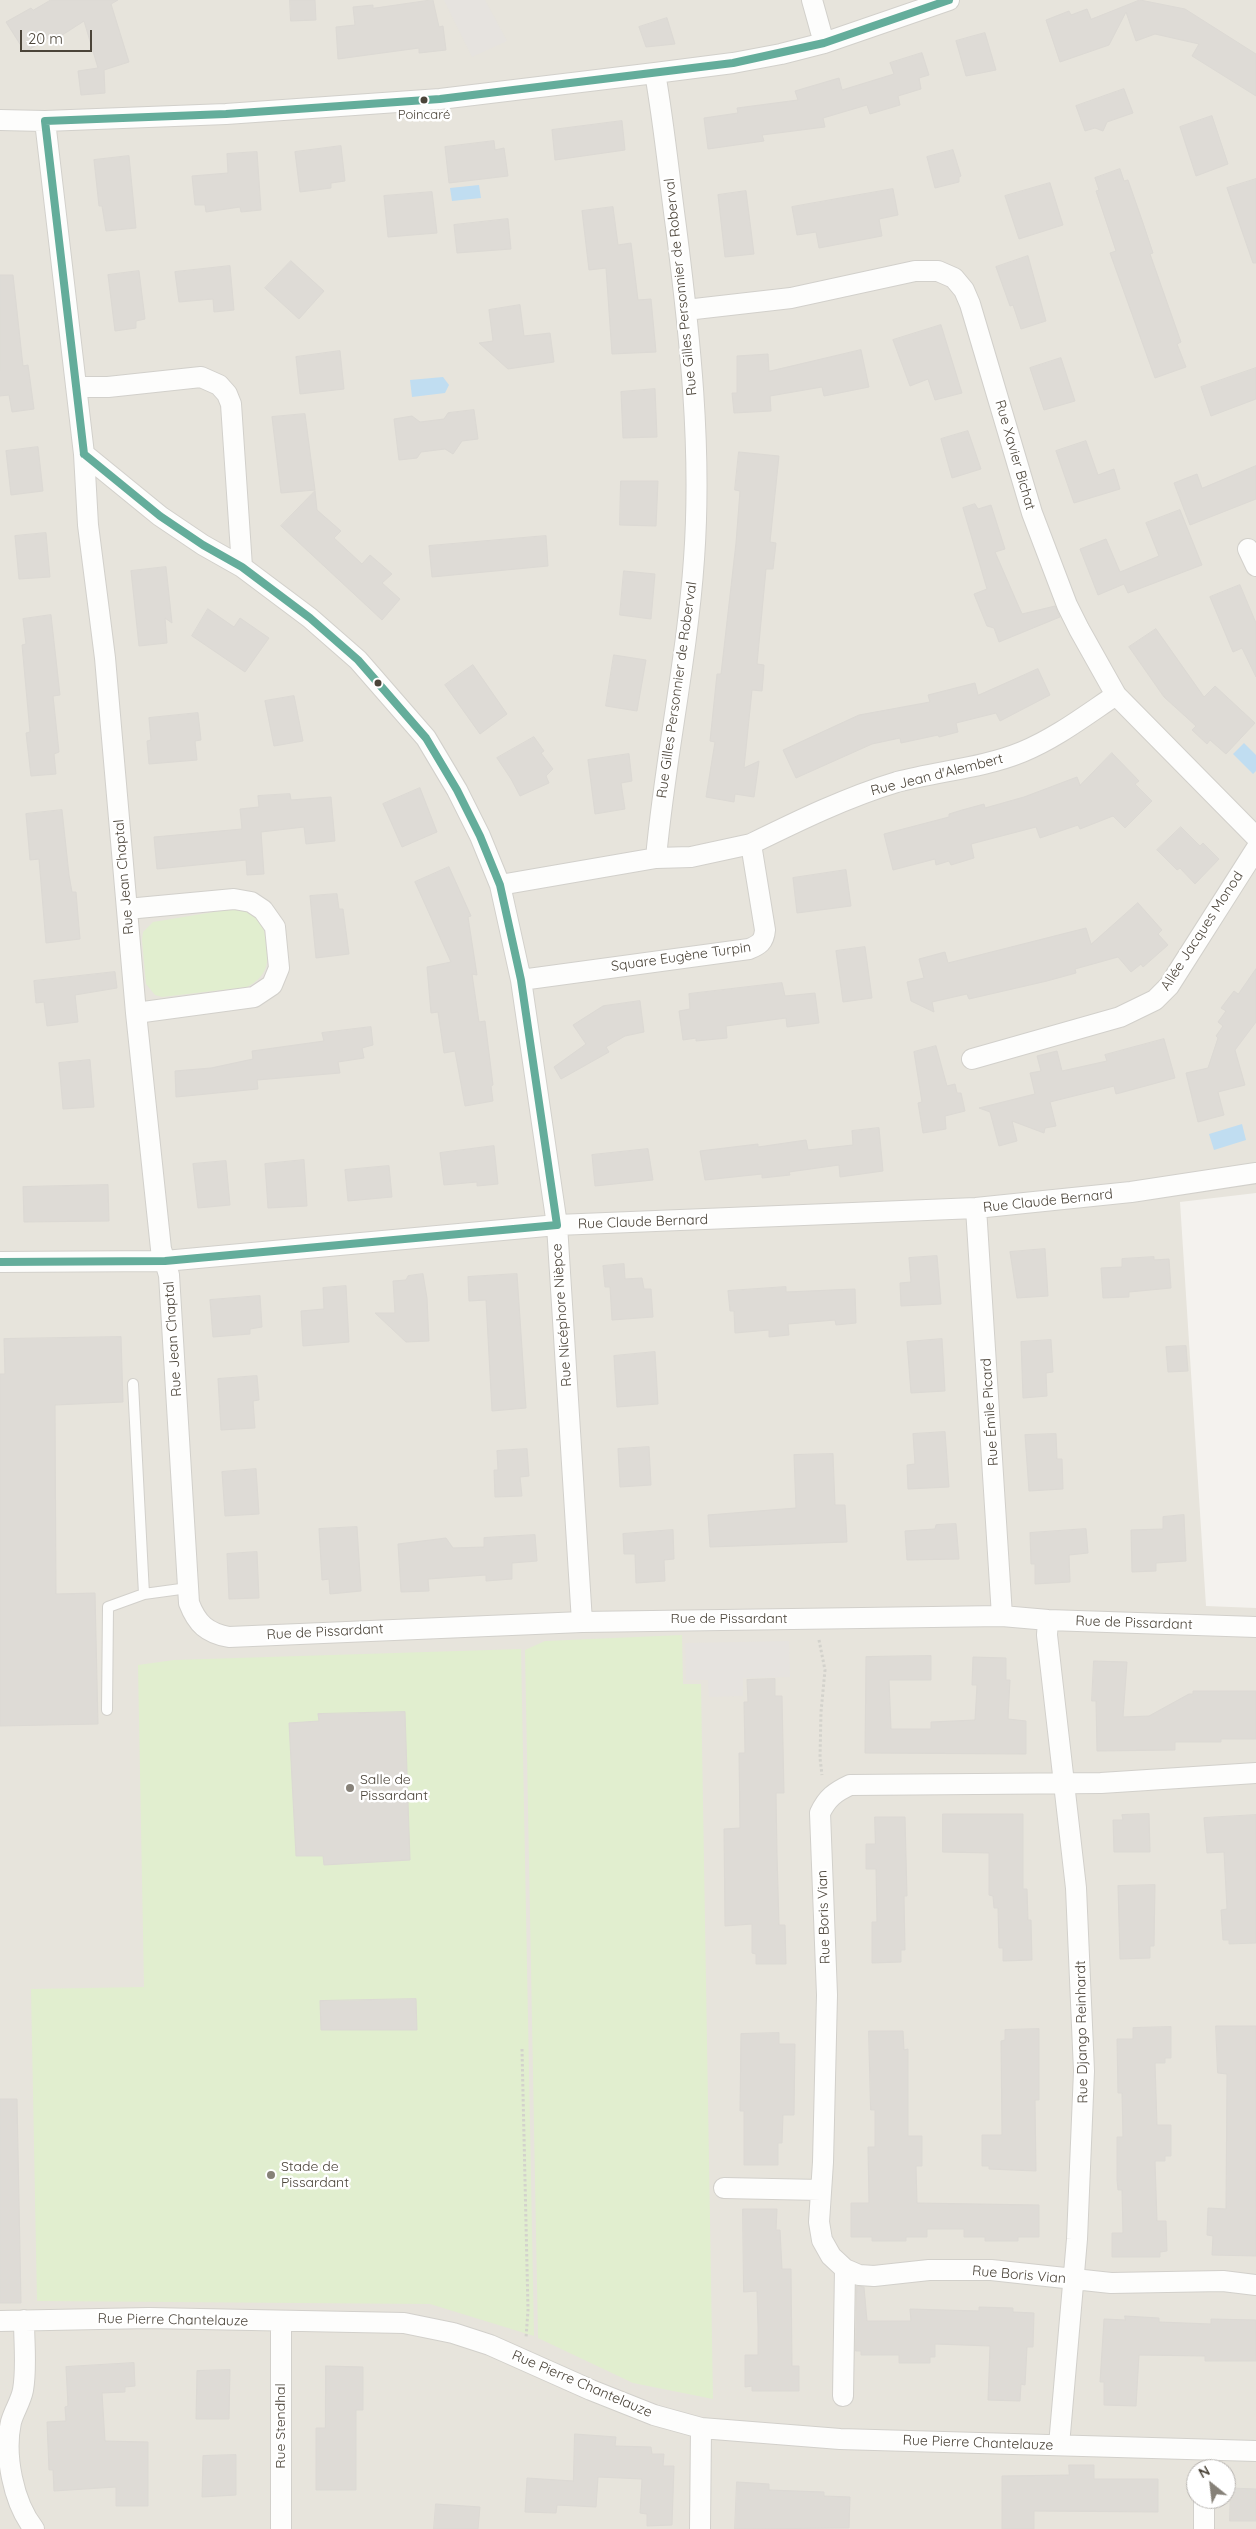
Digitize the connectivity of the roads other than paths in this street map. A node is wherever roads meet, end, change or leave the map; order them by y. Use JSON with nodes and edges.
{"nodes":[{"id":1,"x":812,"y":0,"type":"edge"},
{"id":2,"x":949,"y":0,"type":"edge"},
{"id":3,"x":824,"y":43,"type":"junction"},
{"id":4,"x":656,"y":73,"type":"junction"},
{"id":5,"x":0,"y":120,"type":"edge"},
{"id":6,"x":45,"y":121,"type":"junction"},
{"id":7,"x":686,"y":310,"type":"junction"},
{"id":8,"x":76,"y":387,"type":"junction"},
{"id":9,"x":84,"y":454,"type":"junction"},
{"id":10,"x":242,"y":566,"type":"junction"},
{"id":11,"x":1116,"y":695,"type":"junction"},
{"id":12,"x":1256,"y":837,"type":"edge"},
{"id":13,"x":751,"y":844,"type":"junction"},
{"id":14,"x":1256,"y":849,"type":"edge"},
{"id":15,"x":656,"y":858,"type":"junction"},
{"id":16,"x":500,"y":885,"type":"junction"},
{"id":17,"x":127,"y":909,"type":"junction"},
{"id":18,"x":521,"y":980,"type":"junction"},
{"id":19,"x":136,"y":1013,"type":"junction"},
{"id":20,"x":972,"y":1060,"type":"dead end"},
{"id":21,"x":1256,"y":1173,"type":"edge"},
{"id":22,"x":976,"y":1208,"type":"junction"},
{"id":23,"x":556,"y":1225,"type":"junction"},
{"id":24,"x":0,"y":1262,"type":"edge"},
{"id":25,"x":165,"y":1262,"type":"junction"},
{"id":26,"x":133,"y":1384,"type":"dead end"},
{"id":27,"x":188,"y":1588,"type":"junction"},
{"id":28,"x":144,"y":1594,"type":"junction"},
{"id":29,"x":1002,"y":1616,"type":"junction"},
{"id":30,"x":1048,"y":1620,"type":"junction"},
{"id":31,"x":582,"y":1622,"type":"junction"},
{"id":32,"x":1256,"y":1627,"type":"edge"},
{"id":33,"x":205,"y":1629,"type":"joint"},
{"id":34,"x":107,"y":1710,"type":"dead end"},
{"id":35,"x":1256,"y":1773,"type":"edge"},
{"id":36,"x":1064,"y":1783,"type":"junction"},
{"id":37,"x":724,"y":2188,"type":"dead end"},
{"id":38,"x":821,"y":2190,"type":"junction"},
{"id":39,"x":845,"y":2269,"type":"junction"},
{"id":40,"x":1073,"y":2279,"type":"junction"},
{"id":41,"x":1256,"y":2285,"type":"edge"},
{"id":42,"x":0,"y":2320,"type":"edge"},
{"id":43,"x":24,"y":2320,"type":"junction"},
{"id":44,"x":281,"y":2322,"type":"junction"},
{"id":45,"x":843,"y":2396,"type":"dead end"},
{"id":46,"x":701,"y":2428,"type":"junction"},
{"id":47,"x":1059,"y":2445,"type":"junction"},
{"id":48,"x":1256,"y":2451,"type":"edge"},
{"id":49,"x":1194,"y":2459,"type":"edge"},
{"id":50,"x":1210,"y":2459,"type":"edge"},
{"id":51,"x":6,"y":2468,"type":"edge"},
{"id":52,"x":1204,"y":2509,"type":"edge"},
{"id":53,"x":34,"y":2529,"type":"edge"},
{"id":54,"x":281,"y":2529,"type":"edge"},
{"id":55,"x":700,"y":2529,"type":"edge"},
{"id":56,"x":1204,"y":2529,"type":"edge"}],
"edges":[{"from":1,"to":3,"type":"street"},
{"from":2,"to":3,"type":"street"},
{"from":3,"to":4,"type":"street"},
{"from":4,"to":6,"type":"street"},
{"from":4,"to":7,"type":"street","name":"Rue Gilles Personnier de Roberval"},
{"from":5,"to":6,"type":"street"},
{"from":6,"to":8,"type":"street","name":"Rue Jean Chaptal"},
{"from":7,"to":11,"type":"street","name":"Rue Xavier Bichat"},
{"from":7,"to":15,"type":"street","name":"Rue Gilles Personnier de Roberval"},
{"from":8,"to":9,"type":"street","name":"Rue Jean Chaptal"},
{"from":8,"to":10,"type":"street"},
{"from":9,"to":10,"type":"street"},
{"from":9,"to":17,"type":"street","name":"Rue Jean Chaptal"},
{"from":10,"to":16,"type":"street"},
{"from":11,"to":12,"type":"street","name":"Rue Xavier Bichat"},
{"from":11,"to":13,"type":"street","name":"Rue Jean d'Alembert"},
{"from":13,"to":15,"type":"street"},
{"from":13,"to":18,"type":"street","name":"Square Eugène Turpin"},
{"from":14,"to":20,"type":"street","name":"Allée Jacques Monod"},
{"from":15,"to":16,"type":"street"},
{"from":16,"to":18,"type":"street"},
{"from":17,"to":19,"type":"street","name":"Rue Jean Chaptal"},
{"from":17,"to":19,"type":"street"},
{"from":18,"to":23,"type":"street","name":"Rue Nicéphore Nièpce"},
{"from":19,"to":25,"type":"street","name":"Rue Jean Chaptal"},
{"from":21,"to":22,"type":"street","name":"Rue Claude Bernard"},
{"from":22,"to":23,"type":"street","name":"Rue Claude Bernard"},
{"from":22,"to":29,"type":"street","name":"Rue Émile Picard"},
{"from":23,"to":25,"type":"street","name":"Rue Claude Bernard"},
{"from":23,"to":31,"type":"street","name":"Rue Nicéphore Nièpce"},
{"from":24,"to":25,"type":"street","name":"Rue Claude Bernard"},
{"from":25,"to":27,"type":"street","name":"Rue Jean Chaptal"},
{"from":26,"to":28,"type":"lane"},
{"from":27,"to":28,"type":"lane"},
{"from":27,"to":33,"type":"street","name":"Rue Jean Chaptal"},
{"from":28,"to":34,"type":"lane"},
{"from":29,"to":30,"type":"street","name":"Rue de Pissardant"},
{"from":29,"to":31,"type":"street","name":"Rue de Pissardant"},
{"from":30,"to":32,"type":"street","name":"Rue de Pissardant"},
{"from":30,"to":36,"type":"street","name":"Rue Django Reinhardt"},
{"from":31,"to":33,"type":"street","name":"Rue de Pissardant"},
{"from":35,"to":36,"type":"street"},
{"from":36,"to":38,"type":"street","name":"Rue Boris Vian"},
{"from":36,"to":40,"type":"street","name":"Rue Django Reinhardt"},
{"from":37,"to":38,"type":"street"},
{"from":38,"to":39,"type":"street","name":"Rue Boris Vian"},
{"from":39,"to":40,"type":"street","name":"Rue Boris Vian"},
{"from":39,"to":45,"type":"street"},
{"from":40,"to":41,"type":"street","name":"Rue Boris Vian"},
{"from":40,"to":47,"type":"street","name":"Rue Django Reinhardt"},
{"from":42,"to":43,"type":"street","name":"Rue Pierre Chantelauze"},
{"from":43,"to":44,"type":"street","name":"Rue Pierre Chantelauze"},
{"from":43,"to":51,"type":"street"},
{"from":44,"to":46,"type":"street","name":"Rue Pierre Chantelauze"},
{"from":44,"to":54,"type":"street","name":"Rue Stendhal"},
{"from":46,"to":47,"type":"street","name":"Rue Pierre Chantelauze"},
{"from":46,"to":55,"type":"street"},
{"from":47,"to":49,"type":"street","name":"Rue Pierre Chantelauze"},
{"from":48,"to":50,"type":"street","name":"Rue Pierre Chantelauze"},
{"from":51,"to":53,"type":"street"},
{"from":52,"to":56,"type":"street"}]}
